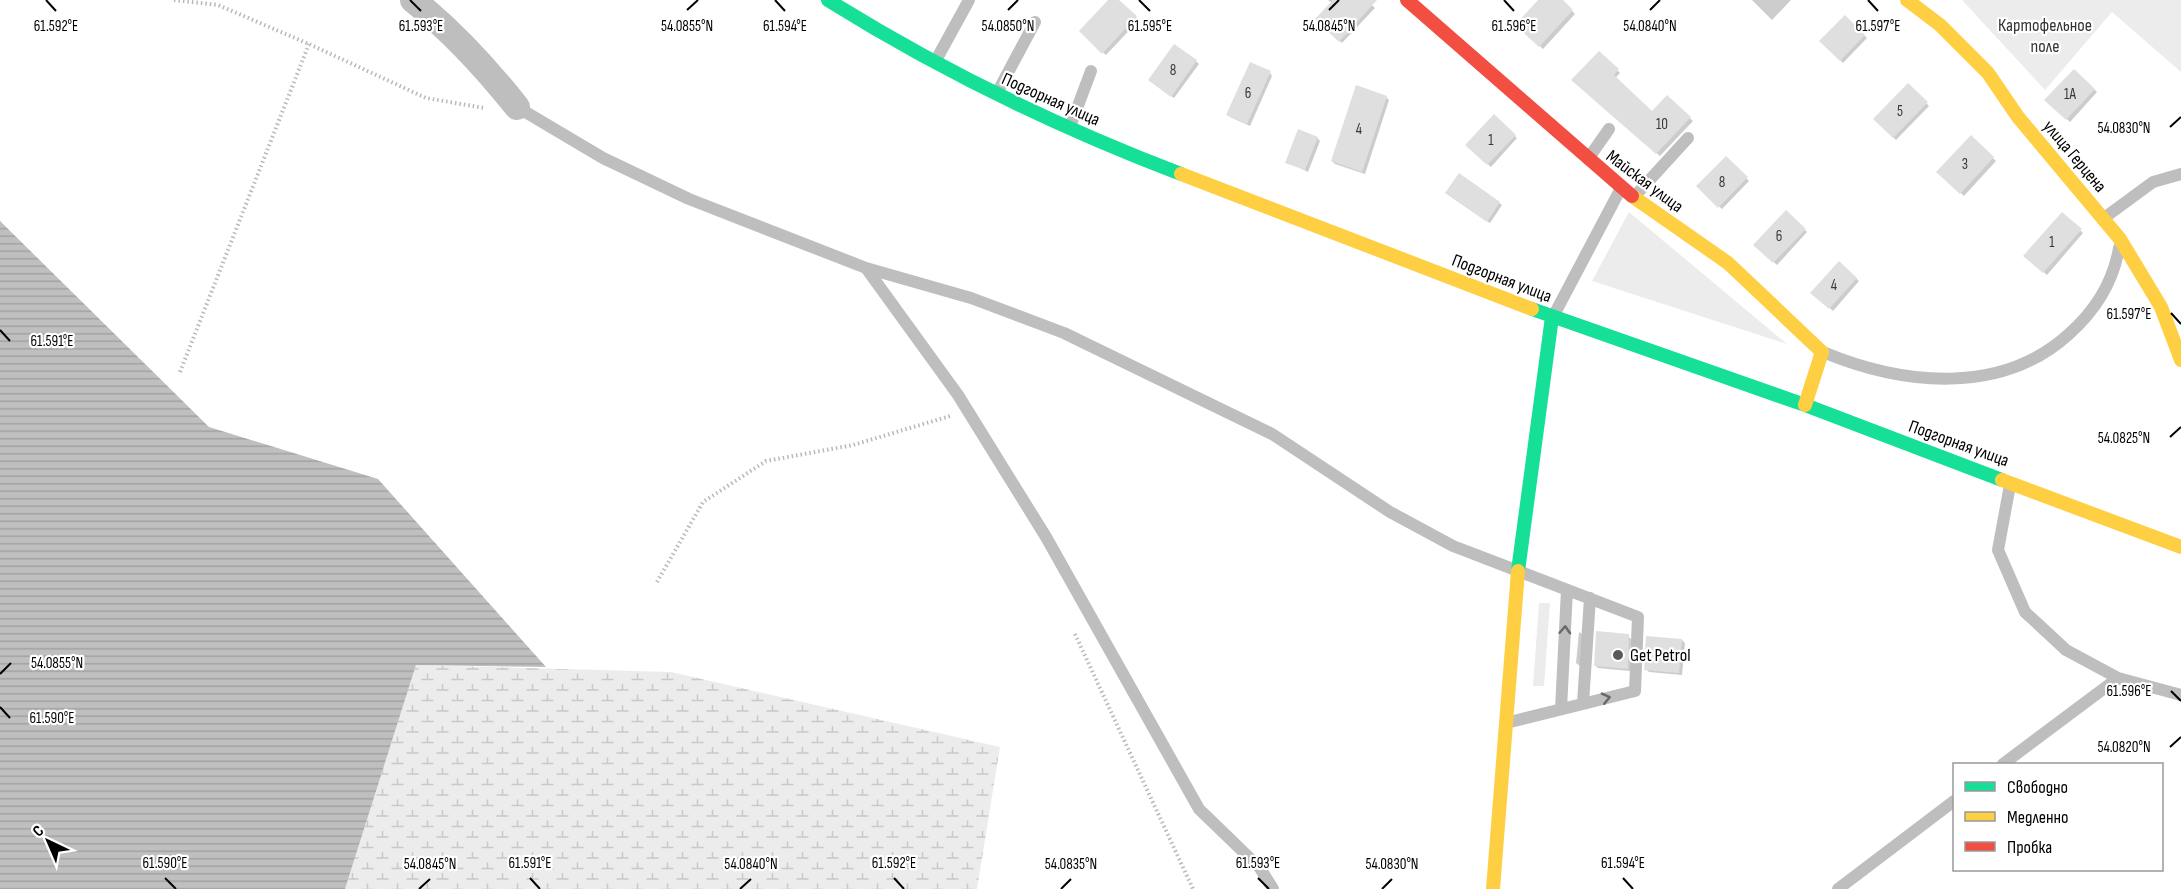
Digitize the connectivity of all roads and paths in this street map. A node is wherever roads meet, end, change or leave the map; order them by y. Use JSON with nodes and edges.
{"nodes":[{"id":1,"x":174,"y":0,"type":"edge"},
{"id":2,"x":413,"y":0,"type":"edge"},
{"id":3,"x":828,"y":0,"type":"edge"},
{"id":4,"x":969,"y":0,"type":"edge"},
{"id":5,"x":1407,"y":0,"type":"edge"},
{"id":6,"x":1907,"y":0,"type":"edge"},
{"id":7,"x":1922,"y":0,"type":"edge"},
{"id":8,"x":1035,"y":22,"type":"dead end"},
{"id":9,"x":1940,"y":25,"type":"junction"},
{"id":10,"x":309,"y":44,"type":"junction"},
{"id":11,"x":934,"y":63,"type":"junction"},
{"id":12,"x":1091,"y":71,"type":"dead end"},
{"id":13,"x":996,"y":94,"type":"junction"},
{"id":14,"x":517,"y":107,"type":"junction"},
{"id":15,"x":1069,"y":128,"type":"junction"},
{"id":16,"x":1609,"y":129,"type":"dead end"},
{"id":17,"x":1688,"y":138,"type":"dead end"},
{"id":18,"x":1587,"y":159,"type":"junction"},
{"id":19,"x":2181,"y":174,"type":"edge"},
{"id":20,"x":1621,"y":189,"type":"junction"},
{"id":21,"x":1633,"y":198,"type":"junction"},
{"id":22,"x":2103,"y":218,"type":"junction"},
{"id":23,"x":2120,"y":239,"type":"junction"},
{"id":24,"x":866,"y":268,"type":"junction"},
{"id":25,"x":1552,"y":317,"type":"junction"},
{"id":26,"x":1822,"y":352,"type":"junction"},
{"id":27,"x":2181,"y":360,"type":"edge"},
{"id":28,"x":180,"y":372,"type":"dead end"},
{"id":29,"x":1805,"y":405,"type":"junction"},
{"id":30,"x":968,"y":411,"type":"junction"},
{"id":31,"x":2011,"y":481,"type":"junction"},
{"id":32,"x":2181,"y":548,"type":"edge"},
{"id":33,"x":1518,"y":572,"type":"junction"},
{"id":34,"x":657,"y":582,"type":"dead end"},
{"id":35,"x":1567,"y":590,"type":"junction"},
{"id":36,"x":1590,"y":598,"type":"junction"},
{"id":37,"x":1075,"y":632,"type":"dead end"},
{"id":38,"x":2118,"y":678,"type":"junction"},
{"id":39,"x":2181,"y":695,"type":"edge"},
{"id":40,"x":1583,"y":703,"type":"junction"},
{"id":41,"x":1561,"y":709,"type":"junction"},
{"id":42,"x":1508,"y":722,"type":"junction"},
{"id":43,"x":2006,"y":763,"type":"edge"},
{"id":44,"x":1953,"y":802,"type":"edge"},
{"id":45,"x":1193,"y":889,"type":"edge"},
{"id":46,"x":1273,"y":889,"type":"edge"},
{"id":47,"x":1493,"y":889,"type":"edge"},
{"id":48,"x":1838,"y":889,"type":"edge"}],
"edges":[{"from":1,"to":10,"type":"path"},
{"from":2,"to":14,"type":"street"},
{"from":3,"to":11,"type":"street","name":"Подгорная улица"},
{"from":4,"to":11,"type":"lane"},
{"from":5,"to":18,"type":"street","name":"Майская улица"},
{"from":6,"to":9,"type":"street","name":"улица Герцена"},
{"from":7,"to":9,"type":"street"},
{"from":8,"to":13,"type":"lane"},
{"from":9,"to":22,"type":"street","name":"улица Герцена"},
{"from":10,"to":14,"type":"path"},
{"from":10,"to":28,"type":"path"},
{"from":11,"to":13,"type":"street","name":"Подгорная улица"},
{"from":12,"to":15,"type":"lane"},
{"from":13,"to":15,"type":"street","name":"Подгорная улица"},
{"from":14,"to":24,"type":"lane"},
{"from":15,"to":25,"type":"street","name":"Подгорная улица"},
{"from":16,"to":18,"type":"lane"},
{"from":17,"to":21,"type":"lane"},
{"from":18,"to":20,"type":"street","name":"Майская улица"},
{"from":19,"to":22,"type":"lane"},
{"from":20,"to":21,"type":"street","name":"Майская улица"},
{"from":20,"to":25,"type":"lane"},
{"from":21,"to":26,"type":"street","name":"Майская улица"},
{"from":22,"to":23,"type":"street","name":"улица Герцена"},
{"from":23,"to":26,"type":"lane"},
{"from":23,"to":27,"type":"street","name":"улица Герцена"},
{"from":24,"to":30,"type":"lane"},
{"from":24,"to":33,"type":"lane"},
{"from":25,"to":29,"type":"street","name":"Подгорная улица"},
{"from":25,"to":33,"type":"street"},
{"from":26,"to":29,"type":"street"},
{"from":29,"to":31,"type":"street","name":"Подгорная улица"},
{"from":30,"to":34,"type":"path"},
{"from":30,"to":46,"type":"lane"},
{"from":31,"to":32,"type":"street","name":"Подгорная улица"},
{"from":31,"to":38,"type":"lane"},
{"from":33,"to":35,"type":"lane"},
{"from":33,"to":42,"type":"street"},
{"from":35,"to":36,"type":"lane"},
{"from":41,"to":35,"type":"lane","one_way":true},
{"from":36,"to":40,"type":"lane"},
{"from":40,"to":36,"type":"lane","one_way":true},
{"from":37,"to":45,"type":"path"},
{"from":38,"to":39,"type":"lane"},
{"from":38,"to":43,"type":"lane"},
{"from":40,"to":41,"type":"lane"},
{"from":41,"to":42,"type":"lane"},
{"from":42,"to":47,"type":"street"},
{"from":44,"to":48,"type":"lane"}]}
